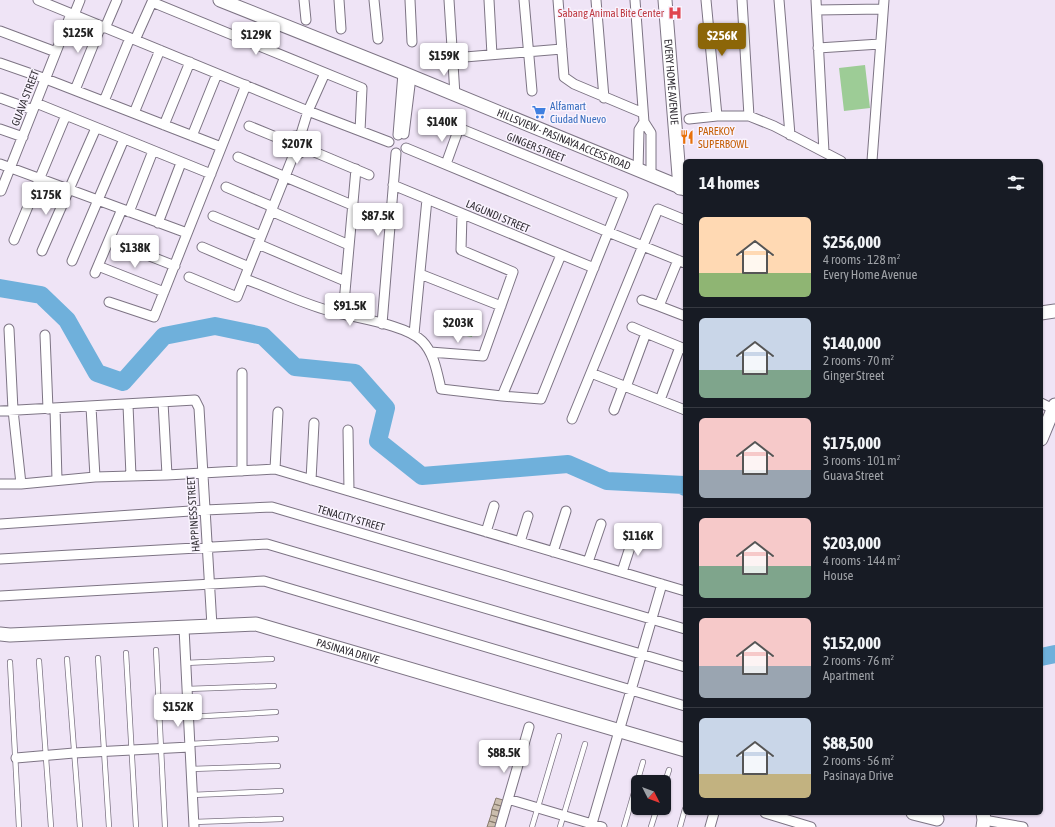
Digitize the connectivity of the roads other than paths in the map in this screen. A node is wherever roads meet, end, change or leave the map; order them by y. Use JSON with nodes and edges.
{"nodes":[{"id":1,"x":38,"y":0,"type":"edge"},
{"id":2,"x":80,"y":0,"type":"edge"},
{"id":3,"x":117,"y":0,"type":"edge"},
{"id":4,"x":220,"y":0,"type":"edge"},
{"id":5,"x":304,"y":0,"type":"edge"},
{"id":6,"x":338,"y":0,"type":"edge"},
{"id":7,"x":374,"y":0,"type":"edge"},
{"id":8,"x":410,"y":0,"type":"edge"},
{"id":9,"x":449,"y":0,"type":"edge"},
{"id":10,"x":489,"y":0,"type":"edge"},
{"id":11,"x":524,"y":0,"type":"edge"},
{"id":12,"x":558,"y":0,"type":"edge"},
{"id":13,"x":596,"y":0,"type":"edge"},
{"id":14,"x":635,"y":0,"type":"edge"},
{"id":15,"x":665,"y":0,"type":"edge"},
{"id":16,"x":706,"y":0,"type":"edge"},
{"id":17,"x":742,"y":0,"type":"edge"},
{"id":18,"x":778,"y":0,"type":"edge"},
{"id":19,"x":816,"y":0,"type":"edge"},
{"id":20,"x":884,"y":5,"type":"edge"},
{"id":21,"x":817,"y":10,"type":"junction"},
{"id":22,"x":72,"y":14,"type":"junction"},
{"id":23,"x":306,"y":20,"type":"dead end"},
{"id":24,"x":103,"y":27,"type":"junction"},
{"id":25,"x":341,"y":29,"type":"dead end"},
{"id":26,"x":0,"y":31,"type":"edge"},
{"id":27,"x":133,"y":39,"type":"junction"},
{"id":28,"x":378,"y":39,"type":"dead end"},
{"id":29,"x":412,"y":42,"type":"dead end"},
{"id":30,"x":880,"y":44,"type":"junction"},
{"id":31,"x":818,"y":48,"type":"junction"},
{"id":32,"x":562,"y":49,"type":"junction"},
{"id":33,"x":160,"y":50,"type":"junction"},
{"id":34,"x":56,"y":52,"type":"junction"},
{"id":35,"x":528,"y":52,"type":"junction"},
{"id":36,"x":492,"y":55,"type":"junction"},
{"id":37,"x":453,"y":58,"type":"junction"},
{"id":38,"x":190,"y":62,"type":"junction"},
{"id":39,"x":0,"y":63,"type":"edge"},
{"id":40,"x":325,"y":73,"type":"junction"},
{"id":41,"x":218,"y":74,"type":"junction"},
{"id":42,"x":407,"y":75,"type":"junction"},
{"id":43,"x":46,"y":79,"type":"junction"},
{"id":44,"x":246,"y":86,"type":"junction"},
{"id":45,"x":75,"y":90,"type":"junction"},
{"id":46,"x":532,"y":91,"type":"dead end"},
{"id":47,"x":455,"y":95,"type":"junction"},
{"id":48,"x":0,"y":98,"type":"edge"},
{"id":49,"x":604,"y":98,"type":"junction"},
{"id":50,"x":104,"y":101,"type":"junction"},
{"id":51,"x":35,"y":107,"type":"junction"},
{"id":52,"x":308,"y":111,"type":"junction"},
{"id":53,"x":134,"y":113,"type":"junction"},
{"id":54,"x":66,"y":115,"type":"junction"},
{"id":55,"x":717,"y":116,"type":"junction"},
{"id":56,"x":749,"y":116,"type":"junction"},
{"id":57,"x":440,"y":118,"type":"dead end"},
{"id":58,"x":643,"y":118,"type":"junction"},
{"id":59,"x":689,"y":119,"type":"dead end"},
{"id":60,"x":164,"y":125,"type":"junction"},
{"id":61,"x":249,"y":126,"type":"dead end"},
{"id":62,"x":96,"y":128,"type":"junction"},
{"id":63,"x":459,"y":128,"type":"junction"},
{"id":64,"x":0,"y":129,"type":"edge"},
{"id":65,"x":360,"y":131,"type":"junction"},
{"id":66,"x":790,"y":135,"type":"junction"},
{"id":67,"x":192,"y":136,"type":"junction"},
{"id":68,"x":401,"y":136,"type":"junction"},
{"id":69,"x":23,"y":137,"type":"junction"},
{"id":70,"x":300,"y":137,"type":"junction"},
{"id":71,"x":124,"y":139,"type":"junction"},
{"id":72,"x":288,"y":142,"type":"junction"},
{"id":73,"x":389,"y":142,"type":"junction"},
{"id":74,"x":221,"y":147,"type":"junction"},
{"id":75,"x":305,"y":148,"type":"junction"},
{"id":76,"x":406,"y":148,"type":"junction"},
{"id":77,"x":153,"y":151,"type":"junction"},
{"id":78,"x":824,"y":152,"type":"junction"},
{"id":79,"x":396,"y":153,"type":"junction"},
{"id":80,"x":294,"y":154,"type":"junction"},
{"id":81,"x":238,"y":157,"type":"dead end"},
{"id":82,"x":837,"y":159,"type":"edge"},
{"id":83,"x":872,"y":159,"type":"edge"},
{"id":84,"x":181,"y":162,"type":"junction"},
{"id":85,"x":0,"y":164,"type":"edge"},
{"id":86,"x":446,"y":164,"type":"junction"},
{"id":87,"x":11,"y":168,"type":"junction"},
{"id":88,"x":356,"y":169,"type":"junction"},
{"id":89,"x":638,"y":171,"type":"junction"},
{"id":90,"x":210,"y":174,"type":"junction"},
{"id":91,"x":369,"y":175,"type":"dead end"},
{"id":92,"x":651,"y":176,"type":"junction"},
{"id":93,"x":285,"y":177,"type":"junction"},
{"id":94,"x":40,"y":178,"type":"junction"},
{"id":95,"x":393,"y":185,"type":"junction"},
{"id":96,"x":226,"y":187,"type":"dead end"},
{"id":97,"x":683,"y":188,"type":"edge"},
{"id":98,"x":69,"y":189,"type":"junction"},
{"id":99,"x":2,"y":191,"type":"dead end"},
{"id":100,"x":427,"y":199,"type":"junction"},
{"id":101,"x":98,"y":200,"type":"junction"},
{"id":102,"x":352,"y":205,"type":"junction"},
{"id":103,"x":272,"y":209,"type":"junction"},
{"id":104,"x":125,"y":210,"type":"junction"},
{"id":105,"x":462,"y":214,"type":"junction"},
{"id":106,"x":213,"y":216,"type":"dead end"},
{"id":107,"x":683,"y":219,"type":"edge"},
{"id":108,"x":158,"y":222,"type":"junction"},
{"id":109,"x":608,"y":232,"type":"junction"},
{"id":110,"x":187,"y":233,"type":"junction"},
{"id":111,"x":14,"y":240,"type":"dead end"},
{"id":112,"x":109,"y":240,"type":"junction"},
{"id":113,"x":260,"y":240,"type":"junction"},
{"id":114,"x":349,"y":245,"type":"junction"},
{"id":115,"x":643,"y":246,"type":"junction"},
{"id":116,"x":202,"y":247,"type":"dead end"},
{"id":117,"x":42,"y":251,"type":"dead end"},
{"id":118,"x":561,"y":255,"type":"junction"},
{"id":119,"x":72,"y":261,"type":"dead end"},
{"id":120,"x":682,"y":261,"type":"edge"},
{"id":121,"x":174,"y":266,"type":"junction"},
{"id":122,"x":249,"y":267,"type":"junction"},
{"id":123,"x":594,"y":268,"type":"junction"},
{"id":124,"x":420,"y":274,"type":"junction"},
{"id":125,"x":189,"y":277,"type":"dead end"},
{"id":126,"x":244,"y":279,"type":"junction"},
{"id":127,"x":346,"y":281,"type":"junction"},
{"id":128,"x":164,"y":292,"type":"junction"},
{"id":129,"x":642,"y":300,"type":"dead end"},
{"id":130,"x":109,"y":302,"type":"dead end"},
{"id":131,"x":501,"y":306,"type":"junction"},
{"id":132,"x":659,"y":306,"type":"junction"},
{"id":133,"x":1055,"y":311,"type":"edge"},
{"id":134,"x":1043,"y":313,"type":"edge"},
{"id":135,"x":343,"y":314,"type":"junction"},
{"id":136,"x":683,"y":315,"type":"edge"},
{"id":137,"x":382,"y":324,"type":"junction"},
{"id":138,"x":632,"y":327,"type":"dead end"},
{"id":139,"x":9,"y":329,"type":"dead end"},
{"id":140,"x":646,"y":333,"type":"junction"},
{"id":141,"x":414,"y":334,"type":"junction"},
{"id":142,"x":45,"y":335,"type":"dead end"},
{"id":143,"x":683,"y":348,"type":"edge"},
{"id":144,"x":430,"y":352,"type":"junction"},
{"id":145,"x":242,"y":373,"type":"dead end"},
{"id":146,"x":591,"y":373,"type":"junction"},
{"id":147,"x":625,"y":386,"type":"junction"},
{"id":148,"x":502,"y":396,"type":"junction"},
{"id":149,"x":660,"y":400,"type":"junction"},
{"id":150,"x":163,"y":402,"type":"junction"},
{"id":151,"x":1043,"y":404,"type":"edge"},
{"id":152,"x":128,"y":405,"type":"junction"},
{"id":153,"x":91,"y":407,"type":"junction"},
{"id":154,"x":1054,"y":407,"type":"edge"},
{"id":155,"x":51,"y":409,"type":"junction"},
{"id":156,"x":683,"y":409,"type":"edge"},
{"id":157,"x":13,"y":410,"type":"junction"},
{"id":158,"x":614,"y":410,"type":"dead end"},
{"id":159,"x":0,"y":411,"type":"edge"},
{"id":160,"x":278,"y":412,"type":"dead end"},
{"id":161,"x":572,"y":419,"type":"dead end"},
{"id":162,"x":314,"y":423,"type":"dead end"},
{"id":163,"x":348,"y":430,"type":"dead end"},
{"id":164,"x":1043,"y":434,"type":"edge"},
{"id":165,"x":276,"y":469,"type":"junction"},
{"id":166,"x":242,"y":471,"type":"junction"},
{"id":167,"x":202,"y":473,"type":"junction"},
{"id":168,"x":167,"y":475,"type":"junction"},
{"id":169,"x":131,"y":476,"type":"junction"},
{"id":170,"x":95,"y":477,"type":"junction"},
{"id":171,"x":58,"y":480,"type":"junction"},
{"id":172,"x":311,"y":480,"type":"junction"},
{"id":173,"x":0,"y":484,"type":"edge"},
{"id":174,"x":21,"y":484,"type":"junction"},
{"id":175,"x":349,"y":491,"type":"junction"},
{"id":176,"x":494,"y":506,"type":"dead end"},
{"id":177,"x":205,"y":510,"type":"junction"},
{"id":178,"x":566,"y":511,"type":"dead end"},
{"id":179,"x":528,"y":516,"type":"dead end"},
{"id":180,"x":0,"y":524,"type":"edge"},
{"id":181,"x":601,"y":524,"type":"dead end"},
{"id":182,"x":486,"y":532,"type":"junction"},
{"id":183,"x":634,"y":535,"type":"dead end"},
{"id":184,"x":520,"y":542,"type":"junction"},
{"id":185,"x":207,"y":548,"type":"junction"},
{"id":186,"x":553,"y":552,"type":"junction"},
{"id":187,"x":0,"y":558,"type":"edge"},
{"id":188,"x":588,"y":562,"type":"junction"},
{"id":189,"x":622,"y":572,"type":"junction"},
{"id":190,"x":210,"y":584,"type":"junction"},
{"id":191,"x":662,"y":584,"type":"junction"},
{"id":192,"x":683,"y":590,"type":"edge"},
{"id":193,"x":0,"y":596,"type":"edge"},
{"id":194,"x":652,"y":619,"type":"junction"},
{"id":195,"x":212,"y":626,"type":"junction"},
{"id":196,"x":683,"y":627,"type":"edge"},
{"id":197,"x":184,"y":628,"type":"junction"},
{"id":198,"x":0,"y":634,"type":"edge"},
{"id":199,"x":156,"y":650,"type":"dead end"},
{"id":200,"x":126,"y":653,"type":"dead end"},
{"id":201,"x":642,"y":654,"type":"junction"},
{"id":202,"x":98,"y":658,"type":"dead end"},
{"id":203,"x":67,"y":659,"type":"dead end"},
{"id":204,"x":272,"y":659,"type":"dead end"},
{"id":205,"x":40,"y":661,"type":"dead end"},
{"id":206,"x":10,"y":662,"type":"dead end"},
{"id":207,"x":186,"y":663,"type":"junction"},
{"id":208,"x":683,"y":666,"type":"edge"},
{"id":209,"x":274,"y":686,"type":"dead end"},
{"id":210,"x":187,"y":689,"type":"junction"},
{"id":211,"x":631,"y":690,"type":"junction"},
{"id":212,"x":683,"y":705,"type":"edge"},
{"id":213,"x":276,"y":712,"type":"dead end"},
{"id":214,"x":188,"y":717,"type":"junction"},
{"id":215,"x":529,"y":727,"type":"dead end"},
{"id":216,"x":619,"y":731,"type":"junction"},
{"id":217,"x":559,"y":736,"type":"dead end"},
{"id":218,"x":276,"y":739,"type":"dead end"},
{"id":219,"x":585,"y":744,"type":"dead end"},
{"id":220,"x":190,"y":746,"type":"junction"},
{"id":221,"x":161,"y":749,"type":"junction"},
{"id":222,"x":683,"y":749,"type":"edge"},
{"id":223,"x":132,"y":750,"type":"junction"},
{"id":224,"x":104,"y":752,"type":"junction"},
{"id":225,"x":74,"y":754,"type":"junction"},
{"id":226,"x":46,"y":756,"type":"junction"},
{"id":227,"x":16,"y":758,"type":"junction"},
{"id":228,"x":643,"y":762,"type":"dead end"},
{"id":229,"x":278,"y":766,"type":"dead end"},
{"id":230,"x":191,"y":769,"type":"junction"},
{"id":231,"x":668,"y":770,"type":"dead end"},
{"id":232,"x":667,"y":775,"type":"edge"},
{"id":233,"x":281,"y":791,"type":"dead end"},
{"id":234,"x":192,"y":795,"type":"junction"},
{"id":235,"x":508,"y":799,"type":"junction"},
{"id":236,"x":537,"y":808,"type":"junction"},
{"id":237,"x":655,"y":815,"type":"edge"},
{"id":238,"x":683,"y":815,"type":"edge"},
{"id":239,"x":713,"y":815,"type":"edge"},
{"id":240,"x":771,"y":815,"type":"edge"},
{"id":241,"x":919,"y":815,"type":"edge"},
{"id":242,"x":563,"y":816,"type":"junction"},
{"id":243,"x":281,"y":819,"type":"dead end"},
{"id":244,"x":938,"y":820,"type":"edge"},
{"id":245,"x":983,"y":820,"type":"edge"},
{"id":246,"x":194,"y":825,"type":"edge"},
{"id":247,"x":592,"y":826,"type":"edge"},
{"id":248,"x":19,"y":827,"type":"edge"},
{"id":249,"x":51,"y":827,"type":"edge"},
{"id":250,"x":80,"y":827,"type":"edge"},
{"id":251,"x":109,"y":827,"type":"edge"},
{"id":252,"x":136,"y":827,"type":"edge"},
{"id":253,"x":165,"y":827,"type":"edge"},
{"id":254,"x":500,"y":827,"type":"edge"},
{"id":255,"x":532,"y":827,"type":"edge"},
{"id":256,"x":560,"y":827,"type":"edge"},
{"id":257,"x":602,"y":827,"type":"edge"},
{"id":258,"x":624,"y":827,"type":"edge"},
{"id":259,"x":651,"y":827,"type":"edge"},
{"id":260,"x":680,"y":827,"type":"edge"},
{"id":261,"x":710,"y":827,"type":"edge"},
{"id":262,"x":810,"y":827,"type":"edge"},
{"id":263,"x":1023,"y":827,"type":"edge"}],
"edges":[{"from":1,"to":22,"type":"street"},
{"from":2,"to":22,"type":"street","name":"GUAVA STREET"},
{"from":3,"to":24,"type":"street"},
{"from":4,"to":42,"type":"street","name":"HILLSVIEW - PASINAYA ACCESS ROAD"},
{"from":5,"to":23,"type":"street"},
{"from":6,"to":25,"type":"street"},
{"from":7,"to":28,"type":"street"},
{"from":8,"to":29,"type":"street"},
{"from":9,"to":37,"type":"street"},
{"from":10,"to":36,"type":"street"},
{"from":11,"to":35,"type":"street"},
{"from":12,"to":32,"type":"street"},
{"from":13,"to":49,"type":"street"},
{"from":14,"to":58,"type":"street"},
{"from":15,"to":97,"type":"street","name":"EVERY HOME AVENUE"},
{"from":16,"to":55,"type":"street"},
{"from":17,"to":56,"type":"street"},
{"from":18,"to":66,"type":"street"},
{"from":19,"to":21,"type":"street"},
{"from":20,"to":21,"type":"street"},
{"from":20,"to":30,"type":"street"},
{"from":21,"to":31,"type":"street"},
{"from":22,"to":24,"type":"street"},
{"from":22,"to":34,"type":"street","name":"GUAVA STREET"},
{"from":24,"to":27,"type":"street"},
{"from":24,"to":45,"type":"street"},
{"from":26,"to":34,"type":"street"},
{"from":27,"to":33,"type":"street"},
{"from":27,"to":40,"type":"street"},
{"from":27,"to":50,"type":"street"},
{"from":30,"to":31,"type":"street"},
{"from":30,"to":83,"type":"street"},
{"from":31,"to":78,"type":"street"},
{"from":32,"to":35,"type":"street"},
{"from":32,"to":49,"type":"street"},
{"from":33,"to":38,"type":"street"},
{"from":33,"to":53,"type":"street"},
{"from":34,"to":43,"type":"street","name":"GUAVA STREET"},
{"from":35,"to":36,"type":"street"},
{"from":35,"to":46,"type":"street"},
{"from":36,"to":37,"type":"street"},
{"from":37,"to":47,"type":"street"},
{"from":38,"to":41,"type":"street"},
{"from":38,"to":60,"type":"street"},
{"from":39,"to":43,"type":"street"},
{"from":40,"to":52,"type":"street"},
{"from":40,"to":65,"type":"street"},
{"from":41,"to":44,"type":"street"},
{"from":41,"to":67,"type":"street"},
{"from":42,"to":47,"type":"street","name":"HILLSVIEW - PASINAYA ACCESS ROAD"},
{"from":42,"to":68,"type":"street"},
{"from":43,"to":45,"type":"street"},
{"from":43,"to":51,"type":"street","name":"GUAVA STREET"},
{"from":44,"to":52,"type":"street"},
{"from":44,"to":74,"type":"street"},
{"from":45,"to":50,"type":"street"},
{"from":47,"to":89,"type":"street","name":"HILLSVIEW - PASINAYA ACCESS ROAD"},
{"from":48,"to":51,"type":"street"},
{"from":49,"to":58,"type":"street"},
{"from":50,"to":53,"type":"street"},
{"from":51,"to":54,"type":"street"},
{"from":51,"to":69,"type":"street","name":"GUAVA STREET"},
{"from":52,"to":65,"type":"street"},
{"from":52,"to":70,"type":"street"},
{"from":53,"to":60,"type":"street"},
{"from":54,"to":62,"type":"street"},
{"from":54,"to":94,"type":"street"},
{"from":55,"to":56,"type":"street"},
{"from":55,"to":59,"type":"street"},
{"from":56,"to":66,"type":"street"},
{"from":57,"to":63,"type":"street","name":"GINGER STREET"},
{"from":58,"to":89,"type":"street"},
{"from":58,"to":92,"type":"street"},
{"from":60,"to":67,"type":"street"},
{"from":61,"to":72,"type":"street"},
{"from":62,"to":71,"type":"street"},
{"from":62,"to":98,"type":"street"},
{"from":63,"to":86,"type":"street"},
{"from":63,"to":109,"type":"street","name":"GINGER STREET"},
{"from":64,"to":69,"type":"street"},
{"from":65,"to":73,"type":"street"},
{"from":66,"to":78,"type":"street"},
{"from":67,"to":74,"type":"street"},
{"from":68,"to":73,"type":"street"},
{"from":68,"to":76,"type":"street"},
{"from":69,"to":87,"type":"street","name":"GUAVA STREET"},
{"from":70,"to":72,"type":"street"},
{"from":70,"to":75,"type":"street"},
{"from":71,"to":77,"type":"street"},
{"from":71,"to":101,"type":"street"},
{"from":72,"to":80,"type":"street"},
{"from":73,"to":79,"type":"street"},
{"from":74,"to":90,"type":"street"},
{"from":75,"to":80,"type":"street"},
{"from":75,"to":88,"type":"street"},
{"from":76,"to":79,"type":"street"},
{"from":76,"to":86,"type":"street"},
{"from":77,"to":84,"type":"street"},
{"from":77,"to":104,"type":"street"},
{"from":78,"to":82,"type":"street"},
{"from":79,"to":95,"type":"street"},
{"from":80,"to":93,"type":"street"},
{"from":81,"to":93,"type":"street"},
{"from":84,"to":90,"type":"street"},
{"from":84,"to":108,"type":"street"},
{"from":85,"to":87,"type":"street"},
{"from":86,"to":109,"type":"street"},
{"from":87,"to":94,"type":"street"},
{"from":87,"to":99,"type":"street","name":"GUAVA STREET"},
{"from":88,"to":91,"type":"street"},
{"from":88,"to":102,"type":"street"},
{"from":89,"to":92,"type":"street","name":"HILLSVIEW - PASINAYA ACCESS ROAD"},
{"from":90,"to":110,"type":"street"},
{"from":92,"to":97,"type":"street","name":"HILLSVIEW - PASINAYA ACCESS ROAD"},
{"from":93,"to":102,"type":"street"},
{"from":93,"to":103,"type":"street"},
{"from":94,"to":98,"type":"street"},
{"from":94,"to":111,"type":"street"},
{"from":95,"to":100,"type":"street","name":"LAGUNDI STREET"},
{"from":95,"to":137,"type":"street"},
{"from":96,"to":103,"type":"street"},
{"from":98,"to":101,"type":"street"},
{"from":98,"to":117,"type":"street"},
{"from":100,"to":105,"type":"street","name":"LAGUNDI STREET"},
{"from":100,"to":124,"type":"street"},
{"from":101,"to":104,"type":"street"},
{"from":101,"to":119,"type":"street"},
{"from":102,"to":114,"type":"street"},
{"from":103,"to":113,"type":"street"},
{"from":103,"to":114,"type":"street"},
{"from":104,"to":108,"type":"street"},
{"from":104,"to":112,"type":"street"},
{"from":105,"to":118,"type":"street","name":"LAGUNDI STREET"},
{"from":105,"to":131,"type":"street"},
{"from":106,"to":113,"type":"street"},
{"from":107,"to":115,"type":"street"},
{"from":108,"to":110,"type":"street"},
{"from":109,"to":115,"type":"street"},
{"from":109,"to":123,"type":"street"},
{"from":110,"to":121,"type":"street"},
{"from":112,"to":121,"type":"street"},
{"from":112,"to":128,"type":"street"},
{"from":113,"to":122,"type":"street"},
{"from":113,"to":127,"type":"street"},
{"from":114,"to":127,"type":"street"},
{"from":115,"to":120,"type":"street"},
{"from":115,"to":146,"type":"street"},
{"from":116,"to":122,"type":"street"},
{"from":118,"to":123,"type":"street","name":"LAGUNDI STREET"},
{"from":118,"to":148,"type":"street"},
{"from":120,"to":132,"type":"street"},
{"from":121,"to":128,"type":"street"},
{"from":122,"to":126,"type":"street"},
{"from":123,"to":148,"type":"street"},
{"from":124,"to":131,"type":"street"},
{"from":124,"to":141,"type":"street"},
{"from":125,"to":126,"type":"street"},
{"from":126,"to":135,"type":"street"},
{"from":127,"to":135,"type":"street"},
{"from":128,"to":130,"type":"street"},
{"from":129,"to":132,"type":"street"},
{"from":131,"to":144,"type":"street"},
{"from":132,"to":136,"type":"street"},
{"from":133,"to":134,"type":"street"},
{"from":135,"to":137,"type":"street"},
{"from":137,"to":141,"type":"street"},
{"from":138,"to":140,"type":"street"},
{"from":139,"to":157,"type":"street"},
{"from":140,"to":143,"type":"street"},
{"from":140,"to":147,"type":"street"},
{"from":141,"to":144,"type":"street"},
{"from":142,"to":155,"type":"street"},
{"from":143,"to":149,"type":"street"},
{"from":144,"to":148,"type":"street"},
{"from":145,"to":166,"type":"street"},
{"from":146,"to":147,"type":"street"},
{"from":146,"to":161,"type":"street"},
{"from":147,"to":149,"type":"street"},
{"from":147,"to":158,"type":"street"},
{"from":149,"to":156,"type":"street"},
{"from":150,"to":152,"type":"street"},
{"from":150,"to":167,"type":"street","name":"HAPPINESS STREET"},
{"from":150,"to":168,"type":"street"},
{"from":151,"to":154,"type":"street"},
{"from":152,"to":153,"type":"street"},
{"from":152,"to":169,"type":"street"},
{"from":153,"to":155,"type":"street"},
{"from":153,"to":170,"type":"street"},
{"from":154,"to":164,"type":"street"},
{"from":155,"to":157,"type":"street"},
{"from":155,"to":171,"type":"street"},
{"from":157,"to":159,"type":"street"},
{"from":157,"to":174,"type":"street"},
{"from":160,"to":165,"type":"street"},
{"from":162,"to":172,"type":"street"},
{"from":163,"to":175,"type":"street"},
{"from":165,"to":166,"type":"street"},
{"from":165,"to":172,"type":"street"},
{"from":166,"to":167,"type":"street"},
{"from":167,"to":168,"type":"street"},
{"from":167,"to":177,"type":"street","name":"HAPPINESS STREET"},
{"from":168,"to":169,"type":"street"},
{"from":169,"to":170,"type":"street"},
{"from":170,"to":171,"type":"street"},
{"from":171,"to":174,"type":"street"},
{"from":172,"to":175,"type":"street"},
{"from":173,"to":174,"type":"street"},
{"from":175,"to":182,"type":"street"},
{"from":176,"to":182,"type":"street"},
{"from":177,"to":180,"type":"street","name":"TENACITY STREET"},
{"from":177,"to":185,"type":"street","name":"HAPPINESS STREET"},
{"from":177,"to":194,"type":"street","name":"TENACITY STREET"},
{"from":178,"to":186,"type":"street"},
{"from":179,"to":184,"type":"street"},
{"from":181,"to":188,"type":"street"},
{"from":182,"to":184,"type":"street"},
{"from":183,"to":189,"type":"street"},
{"from":184,"to":186,"type":"street"},
{"from":185,"to":187,"type":"street"},
{"from":185,"to":190,"type":"street","name":"HAPPINESS STREET"},
{"from":185,"to":201,"type":"street"},
{"from":186,"to":188,"type":"street"},
{"from":188,"to":189,"type":"street"},
{"from":189,"to":191,"type":"street"},
{"from":190,"to":193,"type":"street"},
{"from":190,"to":195,"type":"street","name":"HAPPINESS STREET"},
{"from":190,"to":211,"type":"street"},
{"from":191,"to":192,"type":"street"},
{"from":191,"to":194,"type":"street"},
{"from":194,"to":196,"type":"street","name":"TENACITY STREET"},
{"from":194,"to":201,"type":"street"},
{"from":195,"to":197,"type":"street","name":"PASINAYA DRIVE"},
{"from":195,"to":216,"type":"street","name":"PASINAYA DRIVE"},
{"from":197,"to":198,"type":"street","name":"PASINAYA DRIVE"},
{"from":197,"to":207,"type":"street"},
{"from":199,"to":221,"type":"lane"},
{"from":200,"to":223,"type":"lane"},
{"from":201,"to":208,"type":"street"},
{"from":201,"to":211,"type":"street"},
{"from":202,"to":224,"type":"lane"},
{"from":203,"to":225,"type":"lane"},
{"from":204,"to":207,"type":"lane"},
{"from":205,"to":226,"type":"lane"},
{"from":206,"to":227,"type":"lane"},
{"from":207,"to":210,"type":"street"},
{"from":209,"to":210,"type":"lane"},
{"from":210,"to":214,"type":"street"},
{"from":211,"to":212,"type":"street"},
{"from":211,"to":216,"type":"street"},
{"from":213,"to":214,"type":"lane"},
{"from":214,"to":220,"type":"street"},
{"from":215,"to":235,"type":"street"},
{"from":216,"to":222,"type":"street","name":"PASINAYA DRIVE"},
{"from":216,"to":247,"type":"street"},
{"from":217,"to":236,"type":"lane"},
{"from":218,"to":220,"type":"lane"},
{"from":219,"to":242,"type":"lane"},
{"from":220,"to":221,"type":"street"},
{"from":220,"to":230,"type":"street"},
{"from":221,"to":223,"type":"street"},
{"from":221,"to":253,"type":"lane"},
{"from":223,"to":224,"type":"street"},
{"from":223,"to":252,"type":"lane"},
{"from":224,"to":225,"type":"street"},
{"from":224,"to":251,"type":"lane"},
{"from":225,"to":226,"type":"street"},
{"from":225,"to":250,"type":"lane"},
{"from":226,"to":227,"type":"street"},
{"from":226,"to":249,"type":"lane"},
{"from":227,"to":248,"type":"lane"},
{"from":228,"to":258,"type":"lane"},
{"from":229,"to":230,"type":"lane"},
{"from":230,"to":234,"type":"street"},
{"from":231,"to":232,"type":"lane"},
{"from":233,"to":234,"type":"lane"},
{"from":234,"to":246,"type":"street"},
{"from":235,"to":236,"type":"street"},
{"from":235,"to":254,"type":"street"},
{"from":236,"to":242,"type":"street"},
{"from":236,"to":255,"type":"lane"},
{"from":237,"to":259,"type":"lane"},
{"from":238,"to":260,"type":"lane"},
{"from":239,"to":261,"type":"street"},
{"from":240,"to":262,"type":"street"},
{"from":241,"to":244,"type":"street"},
{"from":242,"to":247,"type":"street"},
{"from":242,"to":256,"type":"lane"},
{"from":243,"to":246,"type":"lane"},
{"from":245,"to":263,"type":"street"},
{"from":247,"to":257,"type":"street"}]}
